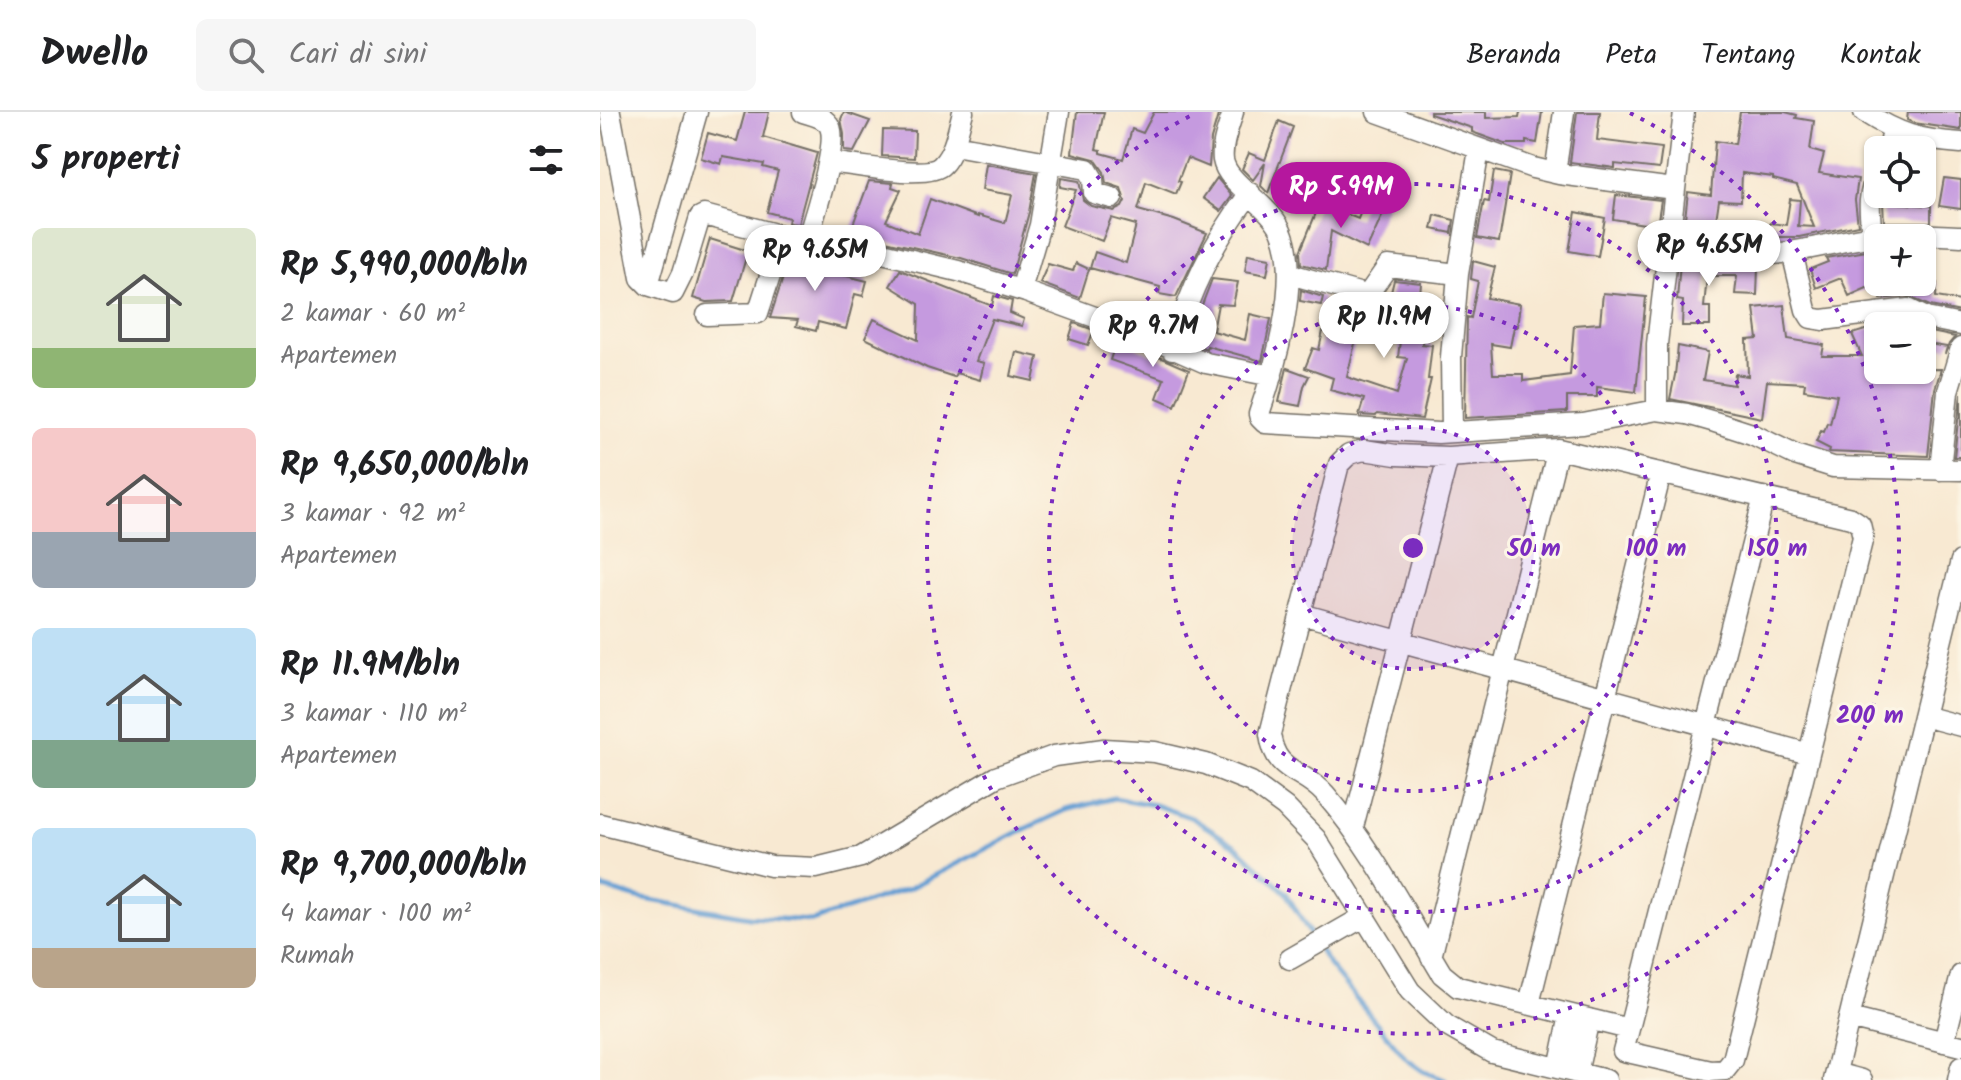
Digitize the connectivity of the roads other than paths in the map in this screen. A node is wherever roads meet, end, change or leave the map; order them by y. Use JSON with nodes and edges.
{"nodes":[{"id":1,"x":610,"y":112,"type":"edge"},
{"id":2,"x":697,"y":112,"type":"edge"},
{"id":3,"x":803,"y":112,"type":"edge"},
{"id":4,"x":963,"y":112,"type":"edge"},
{"id":5,"x":1059,"y":112,"type":"edge"},
{"id":6,"x":1233,"y":112,"type":"edge"},
{"id":7,"x":1377,"y":112,"type":"edge"},
{"id":8,"x":1564,"y":112,"type":"edge"},
{"id":9,"x":1684,"y":112,"type":"edge"},
{"id":10,"x":1864,"y":112,"type":"edge"},
{"id":11,"x":1893,"y":129,"type":"junction"},
{"id":12,"x":1892,"y":136,"type":"edge"},
{"id":13,"x":1961,"y":143,"type":"edge"},
{"id":14,"x":954,"y":145,"type":"junction"},
{"id":15,"x":1479,"y":150,"type":"junction"},
{"id":16,"x":1050,"y":161,"type":"junction"},
{"id":17,"x":829,"y":162,"type":"junction"},
{"id":18,"x":1555,"y":173,"type":"junction"},
{"id":19,"x":1674,"y":189,"type":"junction"},
{"id":20,"x":1250,"y":193,"type":"junction"},
{"id":21,"x":1112,"y":198,"type":"dead end"},
{"id":22,"x":1936,"y":235,"type":"edge"},
{"id":23,"x":783,"y":236,"type":"junction"},
{"id":24,"x":1961,"y":236,"type":"edge"},
{"id":25,"x":808,"y":238,"type":"junction"},
{"id":26,"x":1864,"y":238,"type":"edge"},
{"id":27,"x":1667,"y":247,"type":"junction"},
{"id":28,"x":1792,"y":252,"type":"junction"},
{"id":29,"x":1290,"y":274,"type":"junction"},
{"id":30,"x":1458,"y":274,"type":"junction"},
{"id":31,"x":648,"y":285,"type":"junction"},
{"id":32,"x":1021,"y":290,"type":"junction"},
{"id":33,"x":707,"y":315,"type":"dead end"},
{"id":34,"x":1961,"y":325,"type":"edge"},
{"id":35,"x":1961,"y":348,"type":"edge"},
{"id":36,"x":1172,"y":350,"type":"junction"},
{"id":37,"x":1272,"y":376,"type":"junction"},
{"id":38,"x":1657,"y":410,"type":"junction"},
{"id":39,"x":1452,"y":430,"type":"junction"},
{"id":40,"x":1558,"y":449,"type":"junction"},
{"id":41,"x":1448,"y":457,"type":"junction"},
{"id":42,"x":1951,"y":470,"type":"edge"},
{"id":43,"x":1661,"y":473,"type":"junction"},
{"id":44,"x":1764,"y":497,"type":"junction"},
{"id":45,"x":1961,"y":561,"type":"edge"},
{"id":46,"x":1301,"y":614,"type":"junction"},
{"id":47,"x":1401,"y":642,"type":"junction"},
{"id":48,"x":1503,"y":670,"type":"junction"},
{"id":49,"x":1605,"y":698,"type":"junction"},
{"id":50,"x":1923,"y":716,"type":"junction"},
{"id":51,"x":1706,"y":725,"type":"junction"},
{"id":52,"x":1961,"y":726,"type":"edge"},
{"id":53,"x":1809,"y":754,"type":"junction"},
{"id":54,"x":600,"y":824,"type":"edge"},
{"id":55,"x":1353,"y":827,"type":"junction"},
{"id":56,"x":1365,"y":916,"type":"junction"},
{"id":57,"x":1431,"y":957,"type":"junction"},
{"id":58,"x":1290,"y":959,"type":"dead end"},
{"id":59,"x":1961,"y":975,"type":"edge"},
{"id":60,"x":1529,"y":1004,"type":"junction"},
{"id":61,"x":1579,"y":1017,"type":"junction"},
{"id":62,"x":1849,"y":1018,"type":"junction"},
{"id":63,"x":1629,"y":1029,"type":"junction"},
{"id":64,"x":1953,"y":1044,"type":"edge"},
{"id":65,"x":1961,"y":1067,"type":"edge"},
{"id":66,"x":1568,"y":1071,"type":"junction"},
{"id":67,"x":1835,"y":1077,"type":"edge"},
{"id":68,"x":1606,"y":1080,"type":"edge"},
{"id":69,"x":1862,"y":1080,"type":"edge"},
{"id":70,"x":1958,"y":1080,"type":"edge"}],
"edges":[{"from":1,"to":31,"type":"street"},
{"from":2,"to":31,"type":"street"},
{"from":3,"to":17,"type":"street"},
{"from":4,"to":14,"type":"street"},
{"from":5,"to":16,"type":"street"},
{"from":6,"to":20,"type":"street"},
{"from":7,"to":15,"type":"street"},
{"from":8,"to":18,"type":"street"},
{"from":9,"to":19,"type":"street"},
{"from":10,"to":11,"type":"street"},
{"from":11,"to":12,"type":"street"},
{"from":11,"to":13,"type":"street"},
{"from":14,"to":16,"type":"street"},
{"from":14,"to":17,"type":"street"},
{"from":15,"to":18,"type":"street"},
{"from":15,"to":30,"type":"street"},
{"from":16,"to":21,"type":"street"},
{"from":16,"to":32,"type":"street"},
{"from":17,"to":25,"type":"street"},
{"from":18,"to":19,"type":"street"},
{"from":19,"to":27,"type":"street"},
{"from":20,"to":29,"type":"street"},
{"from":20,"to":36,"type":"street"},
{"from":22,"to":24,"type":"street"},
{"from":23,"to":25,"type":"street"},
{"from":23,"to":31,"type":"street"},
{"from":23,"to":33,"type":"street"},
{"from":25,"to":32,"type":"street"},
{"from":26,"to":28,"type":"street"},
{"from":27,"to":28,"type":"street"},
{"from":27,"to":38,"type":"street"},
{"from":28,"to":34,"type":"street"},
{"from":29,"to":30,"type":"street"},
{"from":29,"to":37,"type":"street"},
{"from":30,"to":39,"type":"street"},
{"from":32,"to":36,"type":"street"},
{"from":35,"to":42,"type":"street"},
{"from":36,"to":37,"type":"street"},
{"from":37,"to":39,"type":"street"},
{"from":38,"to":39,"type":"street"},
{"from":38,"to":42,"type":"street"},
{"from":40,"to":41,"type":"street"},
{"from":40,"to":43,"type":"street"},
{"from":40,"to":48,"type":"street"},
{"from":41,"to":46,"type":"street"},
{"from":41,"to":47,"type":"street"},
{"from":43,"to":44,"type":"street"},
{"from":43,"to":49,"type":"street"},
{"from":44,"to":51,"type":"street"},
{"from":44,"to":53,"type":"street"},
{"from":45,"to":50,"type":"street"},
{"from":46,"to":47,"type":"street"},
{"from":46,"to":55,"type":"street"},
{"from":47,"to":48,"type":"street"},
{"from":47,"to":55,"type":"street"},
{"from":48,"to":49,"type":"street"},
{"from":48,"to":57,"type":"street"},
{"from":49,"to":51,"type":"street"},
{"from":49,"to":60,"type":"street"},
{"from":50,"to":52,"type":"street"},
{"from":50,"to":62,"type":"street"},
{"from":51,"to":53,"type":"street"},
{"from":51,"to":63,"type":"street"},
{"from":53,"to":63,"type":"street"},
{"from":54,"to":56,"type":"street"},
{"from":55,"to":57,"type":"street"},
{"from":56,"to":58,"type":"street"},
{"from":56,"to":66,"type":"street"},
{"from":57,"to":60,"type":"street"},
{"from":59,"to":64,"type":"street"},
{"from":60,"to":61,"type":"street"},
{"from":61,"to":63,"type":"street"},
{"from":61,"to":66,"type":"street"},
{"from":62,"to":64,"type":"street"},
{"from":62,"to":67,"type":"street"},
{"from":65,"to":70,"type":"street"},
{"from":66,"to":68,"type":"street"},
{"from":67,"to":69,"type":"street"}]}
